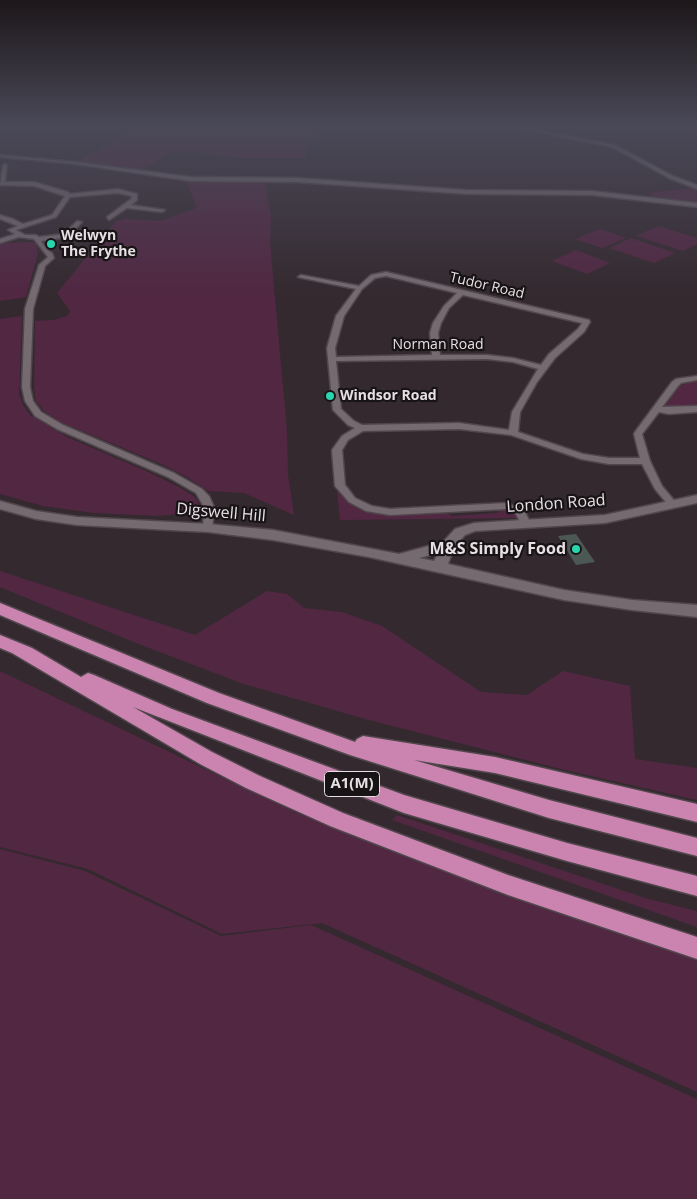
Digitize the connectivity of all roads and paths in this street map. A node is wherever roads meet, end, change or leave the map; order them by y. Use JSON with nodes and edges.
{"nodes":[{"id":1,"x":311,"y":181,"type":"edge"},
{"id":2,"x":681,"y":181,"type":"edge"},
{"id":3,"x":1,"y":183,"type":"edge"},
{"id":4,"x":697,"y":187,"type":"edge"},
{"id":5,"x":68,"y":196,"type":"junction"},
{"id":6,"x":697,"y":205,"type":"edge"},
{"id":7,"x":126,"y":206,"type":"junction"},
{"id":8,"x":162,"y":210,"type":"dead end"},
{"id":9,"x":0,"y":217,"type":"edge"},
{"id":10,"x":109,"y":218,"type":"dead end"},
{"id":11,"x":79,"y":222,"type":"dead end"},
{"id":12,"x":24,"y":225,"type":"junction"},
{"id":13,"x":19,"y":235,"type":"junction"},
{"id":14,"x":38,"y":238,"type":"junction"},
{"id":15,"x":0,"y":241,"type":"edge"},
{"id":16,"x":301,"y":277,"type":"dead end"},
{"id":17,"x":360,"y":288,"type":"junction"},
{"id":18,"x":461,"y":292,"type":"junction"},
{"id":19,"x":436,"y":358,"type":"junction"},
{"id":20,"x":332,"y":360,"type":"junction"},
{"id":21,"x":542,"y":368,"type":"junction"},
{"id":22,"x":697,"y":378,"type":"edge"},
{"id":23,"x":658,"y":409,"type":"junction"},
{"id":24,"x":697,"y":409,"type":"edge"},
{"id":25,"x":361,"y":428,"type":"junction"},
{"id":26,"x":513,"y":433,"type":"junction"},
{"id":27,"x":645,"y":461,"type":"junction"},
{"id":28,"x":697,"y":499,"type":"edge"},
{"id":29,"x":672,"y":504,"type":"junction"},
{"id":30,"x":0,"y":505,"type":"edge"},
{"id":31,"x":526,"y":524,"type":"junction"},
{"id":32,"x":208,"y":528,"type":"junction"},
{"id":33,"x":448,"y":545,"type":"junction"},
{"id":34,"x":400,"y":559,"type":"junction"},
{"id":35,"x":438,"y":568,"type":"junction"},
{"id":36,"x":0,"y":609,"type":"edge"},
{"id":37,"x":697,"y":611,"type":"edge"},
{"id":38,"x":9,"y":645,"type":"edge"},
{"id":39,"x":322,"y":738,"type":"junction"},
{"id":40,"x":697,"y":813,"type":"edge"},
{"id":41,"x":697,"y":847,"type":"edge"},
{"id":42,"x":697,"y":886,"type":"edge"},
{"id":43,"x":697,"y":948,"type":"edge"}],
"edges":[{"from":1,"to":6,"type":"street"},
{"from":2,"to":4,"type":"street"},
{"from":3,"to":5,"type":"street"},
{"from":5,"to":7,"type":"street"},
{"from":5,"to":12,"type":"street"},
{"from":7,"to":8,"type":"street"},
{"from":7,"to":10,"type":"street"},
{"from":9,"to":12,"type":"street"},
{"from":11,"to":14,"type":"street"},
{"from":12,"to":13,"type":"street"},
{"from":12,"to":14,"type":"street"},
{"from":13,"to":14,"type":"street"},
{"from":13,"to":15,"type":"street"},
{"from":14,"to":32,"type":"street"},
{"from":16,"to":17,"type":"street"},
{"from":17,"to":18,"type":"street","name":"Tudor Road"},
{"from":17,"to":20,"type":"street"},
{"from":18,"to":19,"type":"street"},
{"from":18,"to":21,"type":"street","name":"Tudor Road"},
{"from":19,"to":20,"type":"street","name":"Norman Road"},
{"from":19,"to":21,"type":"street","name":"Norman Road"},
{"from":20,"to":25,"type":"street"},
{"from":21,"to":26,"type":"street"},
{"from":22,"to":23,"type":"street"},
{"from":23,"to":24,"type":"street"},
{"from":23,"to":27,"type":"street"},
{"from":25,"to":26,"type":"street"},
{"from":25,"to":31,"type":"street"},
{"from":26,"to":27,"type":"street"},
{"from":27,"to":29,"type":"street"},
{"from":28,"to":29,"type":"main road","name":"London Road"},
{"from":29,"to":31,"type":"main road","name":"London Road"},
{"from":30,"to":32,"type":"main road","name":"Digswell Hill"},
{"from":31,"to":33,"type":"main road","name":"London Road"},
{"from":32,"to":34,"type":"main road","name":"Digswell Hill"},
{"from":33,"to":34,"type":"main road"},
{"from":33,"to":35,"type":"main road","name":"London Road"},
{"from":34,"to":35,"type":"main road","name":"Digswell Hill"},
{"from":35,"to":37,"type":"main road","name":"Digswell Hill"},
{"from":36,"to":39,"type":"highway","number":"A1(M)"},
{"from":38,"to":42,"type":"highway","number":"A1(M)"},
{"from":38,"to":43,"type":"highway","number":"A1(M)"},
{"from":39,"to":40,"type":"highway","number":"A1(M)"},
{"from":39,"to":41,"type":"highway","number":"A1(M)"}]}
